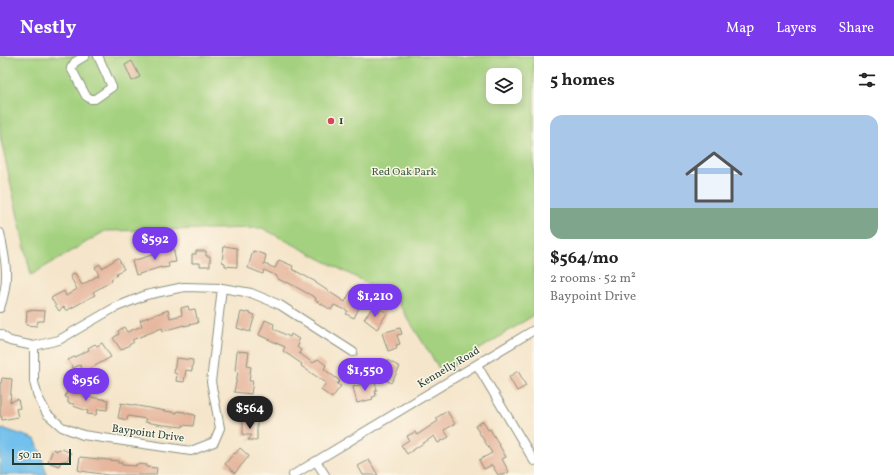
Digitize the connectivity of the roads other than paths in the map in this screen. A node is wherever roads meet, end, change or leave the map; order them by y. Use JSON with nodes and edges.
{"nodes":[{"id":1,"x":85,"y":56,"type":"edge"},
{"id":2,"x":98,"y":56,"type":"edge"},
{"id":3,"x":0,"y":233,"type":"edge"},
{"id":4,"x":2,"y":258,"type":"edge"},
{"id":5,"x":222,"y":288,"type":"junction"},
{"id":6,"x":0,"y":308,"type":"edge"},
{"id":7,"x":534,"y":330,"type":"edge"},
{"id":8,"x":0,"y":334,"type":"edge"},
{"id":9,"x":34,"y":346,"type":"junction"},
{"id":10,"x":353,"y":352,"type":"dead end"},
{"id":11,"x":477,"y":365,"type":"junction"},
{"id":12,"x":316,"y":461,"type":"junction"},
{"id":13,"x":534,"y":461,"type":"edge"},
{"id":14,"x":293,"y":475,"type":"edge"},
{"id":15,"x":325,"y":475,"type":"edge"}],
"edges":[{"from":1,"to":2,"type":"street"},
{"from":3,"to":4,"type":"street"},
{"from":4,"to":6,"type":"street"},
{"from":5,"to":9,"type":"street"},
{"from":5,"to":9,"type":"street","name":"Baypoint Drive"},
{"from":5,"to":10,"type":"street"},
{"from":7,"to":11,"type":"street","name":"Kennelly Road"},
{"from":8,"to":9,"type":"street"},
{"from":11,"to":12,"type":"street","name":"Kennelly Road"},
{"from":11,"to":13,"type":"street"},
{"from":12,"to":14,"type":"street","name":"Kennelly Road"},
{"from":12,"to":15,"type":"street"}]}
